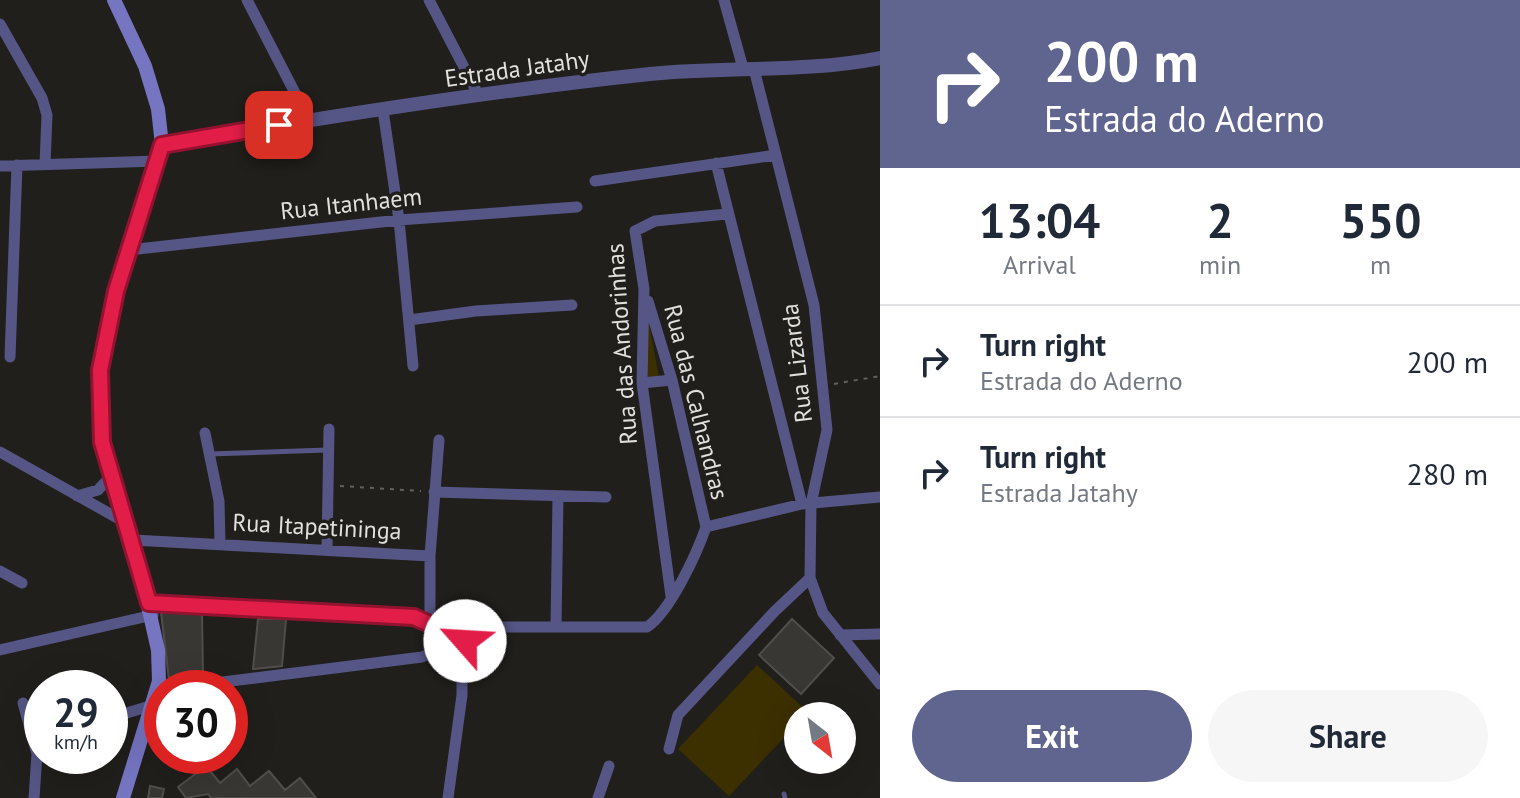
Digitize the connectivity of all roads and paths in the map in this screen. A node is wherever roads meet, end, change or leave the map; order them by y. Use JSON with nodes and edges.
{"nodes":[{"id":1,"x":114,"y":0,"type":"edge"},
{"id":2,"x":247,"y":0,"type":"edge"},
{"id":3,"x":429,"y":0,"type":"edge"},
{"id":4,"x":724,"y":0,"type":"edge"},
{"id":5,"x":0,"y":24,"type":"edge"},
{"id":6,"x":880,"y":58,"type":"edge"},
{"id":7,"x":749,"y":68,"type":"junction"},
{"id":8,"x":479,"y":96,"type":"junction"},
{"id":9,"x":383,"y":110,"type":"junction"},
{"id":10,"x":309,"y":120,"type":"junction"},
{"id":11,"x":162,"y":145,"type":"junction"},
{"id":12,"x":776,"y":155,"type":"junction"},
{"id":13,"x":159,"y":161,"type":"junction"},
{"id":14,"x":716,"y":163,"type":"junction"},
{"id":15,"x":45,"y":164,"type":"junction"},
{"id":16,"x":17,"y":165,"type":"junction"},
{"id":17,"x":0,"y":166,"type":"edge"},
{"id":18,"x":595,"y":181,"type":"dead end"},
{"id":19,"x":577,"y":207,"type":"dead end"},
{"id":20,"x":727,"y":214,"type":"junction"},
{"id":21,"x":399,"y":220,"type":"junction"},
{"id":22,"x":129,"y":250,"type":"junction"},
{"id":23,"x":644,"y":289,"type":"junction"},
{"id":24,"x":572,"y":305,"type":"dead end"},
{"id":25,"x":409,"y":320,"type":"junction"},
{"id":26,"x":10,"y":357,"type":"dead end"},
{"id":27,"x":413,"y":366,"type":"dead end"},
{"id":28,"x":880,"y":376,"type":"edge"},
{"id":29,"x":672,"y":380,"type":"junction"},
{"id":30,"x":642,"y":383,"type":"junction"},
{"id":31,"x":823,"y":386,"type":"junction"},
{"id":32,"x":329,"y":429,"type":"dead end"},
{"id":33,"x":205,"y":433,"type":"dead end"},
{"id":34,"x":439,"y":440,"type":"dead end"},
{"id":35,"x":328,"y":450,"type":"junction"},
{"id":36,"x":0,"y":452,"type":"edge"},
{"id":37,"x":208,"y":454,"type":"junction"},
{"id":38,"x":112,"y":475,"type":"junction"},
{"id":39,"x":327,"y":485,"type":"junction"},
{"id":40,"x":434,"y":492,"type":"junction"},
{"id":41,"x":76,"y":496,"type":"junction"},
{"id":42,"x":558,"y":497,"type":"junction"},
{"id":43,"x":606,"y":497,"type":"dead end"},
{"id":44,"x":880,"y":497,"type":"edge"},
{"id":45,"x":807,"y":504,"type":"junction"},
{"id":46,"x":128,"y":524,"type":"junction"},
{"id":47,"x":706,"y":527,"type":"junction"},
{"id":48,"x":133,"y":540,"type":"junction"},
{"id":49,"x":220,"y":543,"type":"junction"},
{"id":50,"x":327,"y":550,"type":"junction"},
{"id":51,"x":430,"y":556,"type":"junction"},
{"id":52,"x":0,"y":571,"type":"edge"},
{"id":53,"x":810,"y":578,"type":"junction"},
{"id":54,"x":22,"y":583,"type":"dead end"},
{"id":55,"x":671,"y":596,"type":"junction"},
{"id":56,"x":151,"y":609,"type":"junction"},
{"id":57,"x":430,"y":624,"type":"junction"},
{"id":58,"x":556,"y":627,"type":"junction"},
{"id":59,"x":450,"y":629,"type":"junction"},
{"id":60,"x":880,"y":634,"type":"edge"},
{"id":61,"x":840,"y":635,"type":"junction"},
{"id":62,"x":444,"y":647,"type":"junction"},
{"id":63,"x":462,"y":647,"type":"junction"},
{"id":64,"x":0,"y":650,"type":"edge"},
{"id":65,"x":158,"y":670,"type":"edge"},
{"id":66,"x":248,"y":679,"type":"edge"},
{"id":67,"x":880,"y":684,"type":"edge"},
{"id":68,"x":144,"y":726,"type":"edge"},
{"id":69,"x":669,"y":749,"type":"dead end"},
{"id":70,"x":609,"y":766,"type":"dead end"},
{"id":71,"x":36,"y":774,"type":"edge"},
{"id":72,"x":34,"y":798,"type":"edge"},
{"id":73,"x":123,"y":798,"type":"edge"},
{"id":74,"x":448,"y":798,"type":"edge"},
{"id":75,"x":598,"y":798,"type":"edge"}],
"edges":[{"from":1,"to":11,"type":"main road"},
{"from":2,"to":10,"type":"street"},
{"from":3,"to":8,"type":"street"},
{"from":4,"to":7,"type":"street","name":"Rua Lizarda"},
{"from":5,"to":15,"type":"street"},
{"from":6,"to":7,"type":"street","name":"Estrada Jatahy"},
{"from":7,"to":8,"type":"street","name":"Estrada Jatahy"},
{"from":7,"to":12,"type":"street","name":"Rua Lizarda"},
{"from":8,"to":9,"type":"street","name":"Estrada Jatahy"},
{"from":9,"to":10,"type":"street","name":"Estrada Jatahy"},
{"from":9,"to":21,"type":"street"},
{"from":10,"to":11,"type":"street","name":"Estrada Jatahy"},
{"from":11,"to":13,"type":"main road"},
{"from":12,"to":14,"type":"street"},
{"from":12,"to":31,"type":"street","name":"Rua Lizarda"},
{"from":13,"to":15,"type":"street"},
{"from":13,"to":22,"type":"main road"},
{"from":14,"to":18,"type":"street"},
{"from":14,"to":20,"type":"street"},
{"from":15,"to":16,"type":"street"},
{"from":16,"to":17,"type":"street"},
{"from":16,"to":26,"type":"street"},
{"from":19,"to":21,"type":"street","name":"Rua Itanhaem"},
{"from":20,"to":23,"type":"street","name":"Rua das Andorinhas"},
{"from":20,"to":45,"type":"street"},
{"from":21,"to":22,"type":"street","name":"Rua Itanhaem"},
{"from":21,"to":25,"type":"street"},
{"from":22,"to":38,"type":"main road"},
{"from":23,"to":29,"type":"street","name":"Rua das Calhandras"},
{"from":23,"to":30,"type":"street","name":"Rua das Andorinhas"},
{"from":24,"to":25,"type":"street"},
{"from":25,"to":27,"type":"street"},
{"from":28,"to":31,"type":"path"},
{"from":29,"to":30,"type":"street"},
{"from":29,"to":47,"type":"street","name":"Rua das Calhandras"},
{"from":30,"to":55,"type":"street","name":"Rua das Andorinhas"},
{"from":31,"to":45,"type":"street","name":"Rua Lizarda"},
{"from":32,"to":35,"type":"street"},
{"from":33,"to":37,"type":"street"},
{"from":34,"to":40,"type":"street","name":"Rua Itapetininga"},
{"from":35,"to":37,"type":"lane"},
{"from":35,"to":39,"type":"street"},
{"from":36,"to":41,"type":"street"},
{"from":37,"to":49,"type":"street"},
{"from":38,"to":41,"type":"street"},
{"from":38,"to":46,"type":"main road"},
{"from":39,"to":40,"type":"path"},
{"from":39,"to":50,"type":"street"},
{"from":40,"to":42,"type":"street"},
{"from":40,"to":51,"type":"street","name":"Rua Itapetininga"},
{"from":41,"to":46,"type":"street"},
{"from":42,"to":43,"type":"street"},
{"from":42,"to":58,"type":"street"},
{"from":44,"to":45,"type":"street"},
{"from":45,"to":47,"type":"street"},
{"from":45,"to":53,"type":"street","name":"Rua Lizarda"},
{"from":46,"to":48,"type":"main road"},
{"from":47,"to":55,"type":"street"},
{"from":48,"to":49,"type":"street","name":"Rua Itapetininga"},
{"from":48,"to":56,"type":"main road"},
{"from":49,"to":50,"type":"street","name":"Rua Itapetininga"},
{"from":50,"to":51,"type":"street","name":"Rua Itapetininga"},
{"from":51,"to":57,"type":"street"},
{"from":52,"to":54,"type":"street"},
{"from":53,"to":61,"type":"street","name":"Rua Lizarda"},
{"from":53,"to":69,"type":"street"},
{"from":55,"to":58,"type":"street"},
{"from":56,"to":57,"type":"street"},
{"from":56,"to":64,"type":"street"},
{"from":56,"to":65,"type":"main road"},
{"from":57,"to":59,"type":"street"},
{"from":58,"to":59,"type":"street"},
{"from":59,"to":62,"type":"street"},
{"from":59,"to":63,"type":"street"},
{"from":60,"to":61,"type":"street"},
{"from":61,"to":67,"type":"street","name":"Rua Lizarda"},
{"from":62,"to":63,"type":"street"},
{"from":62,"to":66,"type":"street"},
{"from":63,"to":74,"type":"street"},
{"from":68,"to":73,"type":"main road"},
{"from":70,"to":75,"type":"street"},
{"from":71,"to":72,"type":"street"}]}
